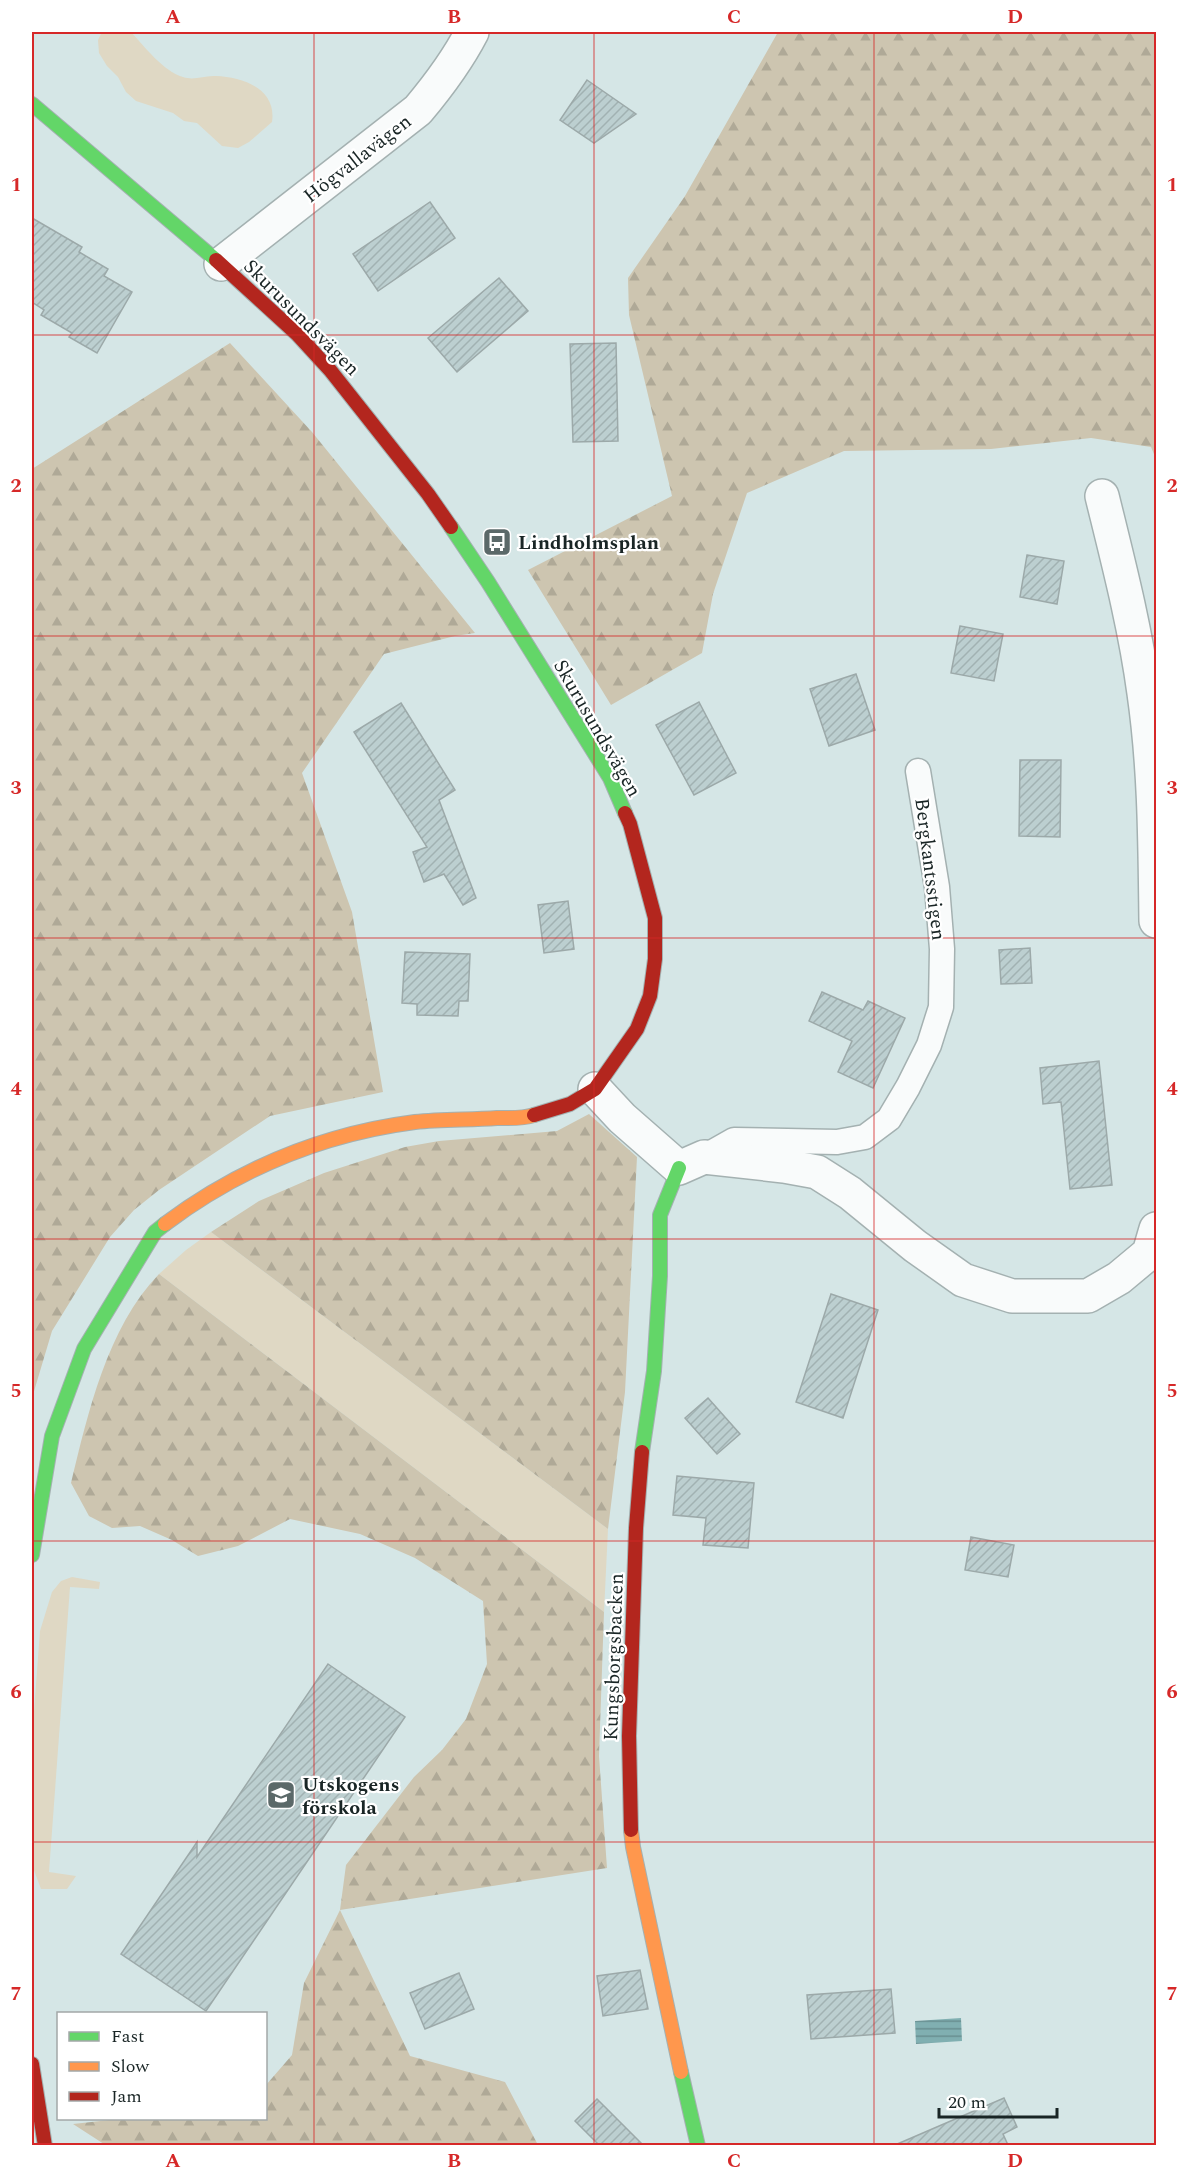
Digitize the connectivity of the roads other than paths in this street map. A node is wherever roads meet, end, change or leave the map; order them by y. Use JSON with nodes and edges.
{"nodes":[{"id":1,"x":472,"y":32,"type":"edge"},
{"id":2,"x":32,"y":104,"type":"edge"},
{"id":3,"x":221,"y":264,"type":"junction"},
{"id":4,"x":1102,"y":496,"type":"dead end"},
{"id":5,"x":918,"y":771,"type":"dead end"},
{"id":6,"x":1156,"y":921,"type":"edge"},
{"id":7,"x":595,"y":1089,"type":"junction"},
{"id":8,"x":692,"y":1162,"type":"junction"},
{"id":9,"x":1154,"y":1243,"type":"edge"},
{"id":10,"x":32,"y":1555,"type":"edge"},
{"id":11,"x":32,"y":2064,"type":"edge"},
{"id":12,"x":45,"y":2145,"type":"edge"},
{"id":13,"x":698,"y":2145,"type":"edge"}],
"edges":[{"from":1,"to":3,"type":"street","name":"Högvallavägen"},
{"from":2,"to":3,"type":"street","name":"Skurusundsvägen"},
{"from":3,"to":7,"type":"street","name":"Skurusundsvägen"},
{"from":4,"to":6,"type":"street"},
{"from":5,"to":8,"type":"lane","name":"Bergkantsstigen"},
{"from":7,"to":8,"type":"street"},
{"from":7,"to":10,"type":"street","name":"Skurusundsvägen"},
{"from":8,"to":9,"type":"street"},
{"from":8,"to":13,"type":"street","name":"Kungsborgsbacken"},
{"from":11,"to":12,"type":"street"}]}
